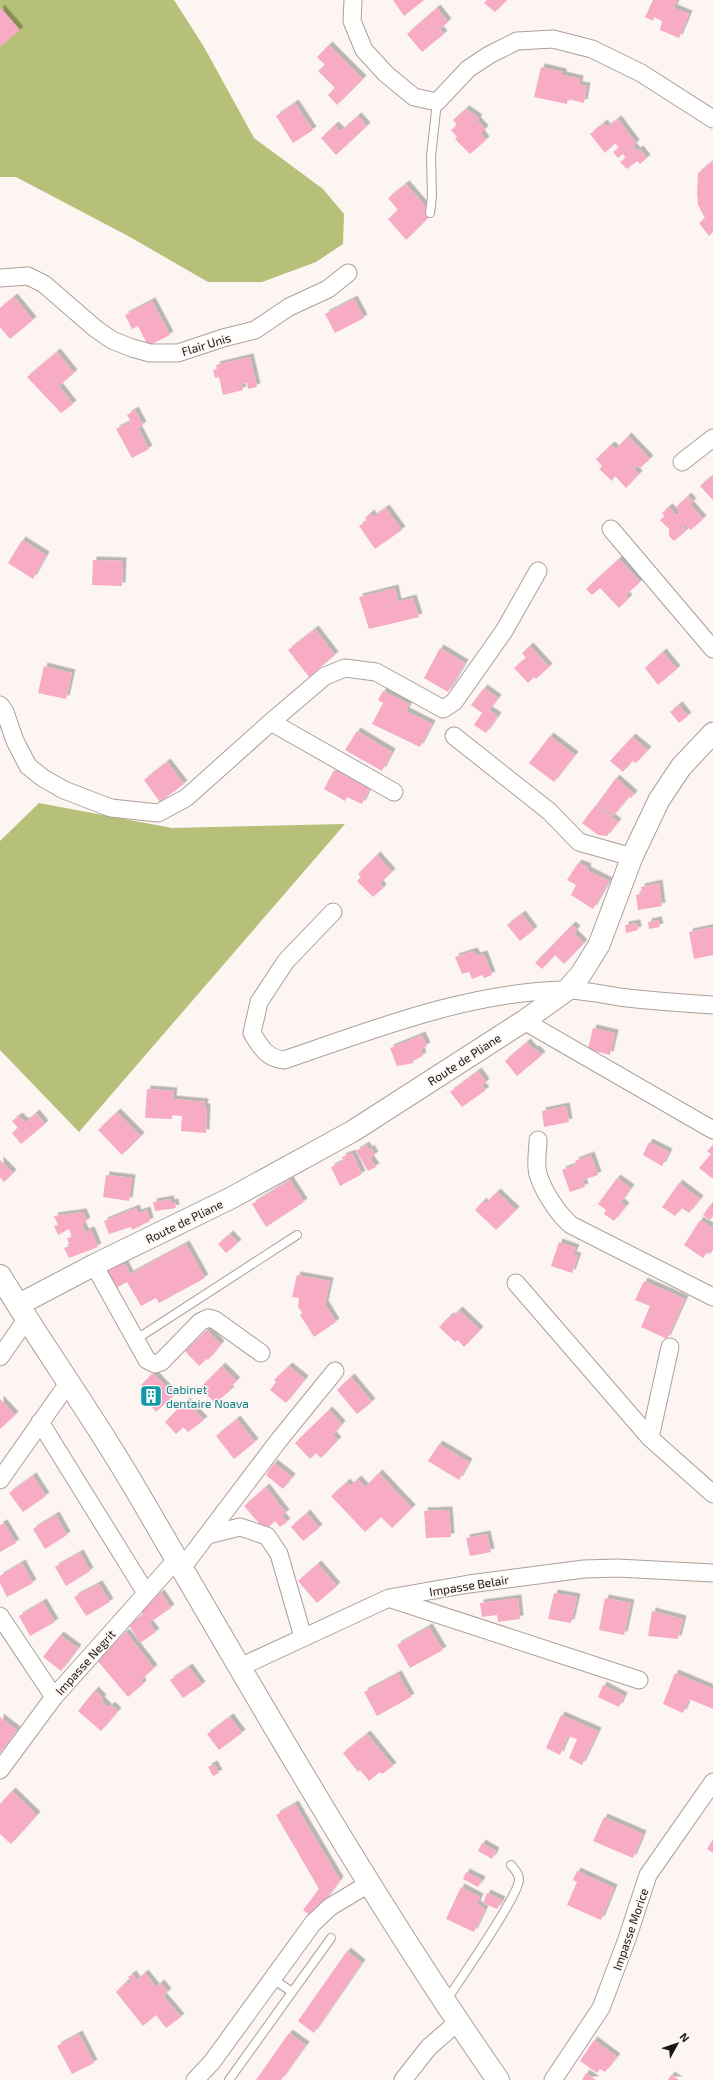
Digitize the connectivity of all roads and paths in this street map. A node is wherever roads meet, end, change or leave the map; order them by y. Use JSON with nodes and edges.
{"nodes":[{"id":1,"x":353,"y":0,"type":"edge"},
{"id":2,"x":437,"y":102,"type":"junction"},
{"id":3,"x":713,"y":119,"type":"edge"},
{"id":4,"x":430,"y":213,"type":"dead end"},
{"id":5,"x":348,"y":273,"type":"dead end"},
{"id":6,"x":0,"y":278,"type":"edge"},
{"id":7,"x":713,"y":438,"type":"edge"},
{"id":8,"x":682,"y":462,"type":"dead end"},
{"id":9,"x":612,"y":529,"type":"dead end"},
{"id":10,"x":538,"y":571,"type":"dead end"},
{"id":11,"x":713,"y":649,"type":"edge"},
{"id":12,"x":0,"y":704,"type":"edge"},
{"id":13,"x":271,"y":722,"type":"junction"},
{"id":14,"x":713,"y":733,"type":"edge"},
{"id":15,"x":454,"y":736,"type":"dead end"},
{"id":16,"x":394,"y":792,"type":"dead end"},
{"id":17,"x":632,"y":857,"type":"junction"},
{"id":18,"x":333,"y":912,"type":"dead end"},
{"id":19,"x":567,"y":990,"type":"junction"},
{"id":20,"x":713,"y":1005,"type":"edge"},
{"id":21,"x":524,"y":1021,"type":"junction"},
{"id":22,"x":713,"y":1130,"type":"edge"},
{"id":23,"x":538,"y":1140,"type":"dead end"},
{"id":24,"x":297,"y":1235,"type":"dead end"},
{"id":25,"x":94,"y":1265,"type":"junction"},
{"id":26,"x":0,"y":1276,"type":"edge"},
{"id":27,"x":516,"y":1283,"type":"dead end"},
{"id":28,"x":713,"y":1297,"type":"edge"},
{"id":29,"x":22,"y":1313,"type":"junction"},
{"id":30,"x":135,"y":1340,"type":"junction"},
{"id":31,"x":670,"y":1347,"type":"dead end"},
{"id":32,"x":261,"y":1353,"type":"dead end"},
{"id":33,"x":0,"y":1357,"type":"edge"},
{"id":34,"x":334,"y":1371,"type":"dead end"},
{"id":35,"x":69,"y":1382,"type":"junction"},
{"id":36,"x":40,"y":1422,"type":"junction"},
{"id":37,"x":650,"y":1438,"type":"junction"},
{"id":38,"x":0,"y":1480,"type":"edge"},
{"id":39,"x":713,"y":1494,"type":"edge"},
{"id":40,"x":208,"y":1535,"type":"junction"},
{"id":41,"x":179,"y":1564,"type":"junction"},
{"id":42,"x":713,"y":1573,"type":"edge"},
{"id":43,"x":146,"y":1593,"type":"junction"},
{"id":44,"x":389,"y":1598,"type":"junction"},
{"id":45,"x":0,"y":1616,"type":"edge"},
{"id":46,"x":303,"y":1637,"type":"junction"},
{"id":47,"x":240,"y":1667,"type":"junction"},
{"id":48,"x":639,"y":1680,"type":"dead end"},
{"id":49,"x":54,"y":1698,"type":"junction"},
{"id":50,"x":0,"y":1770,"type":"edge"},
{"id":51,"x":713,"y":1782,"type":"edge"},
{"id":52,"x":510,"y":1865,"type":"dead end"},
{"id":53,"x":370,"y":1883,"type":"junction"},
{"id":54,"x":330,"y":1938,"type":"dead end"},
{"id":55,"x":272,"y":1979,"type":"junction"},
{"id":56,"x":292,"y":1992,"type":"junction"},
{"id":57,"x":445,"y":2003,"type":"junction"},
{"id":58,"x":458,"y":2022,"type":"junction"},
{"id":59,"x":195,"y":2080,"type":"edge"},
{"id":60,"x":229,"y":2080,"type":"edge"},
{"id":61,"x":402,"y":2080,"type":"edge"},
{"id":62,"x":498,"y":2080,"type":"edge"},
{"id":63,"x":553,"y":2080,"type":"edge"}],
"edges":[{"from":1,"to":2,"type":"street"},
{"from":2,"to":3,"type":"street"},
{"from":2,"to":4,"type":"lane"},
{"from":5,"to":6,"type":"street","name":"Flair Unis"},
{"from":7,"to":8,"type":"street"},
{"from":9,"to":11,"type":"street"},
{"from":10,"to":13,"type":"street"},
{"from":12,"to":13,"type":"street"},
{"from":13,"to":16,"type":"street"},
{"from":14,"to":17,"type":"street","name":"Route de Pliane"},
{"from":15,"to":17,"type":"street"},
{"from":17,"to":19,"type":"street","name":"Route de Pliane"},
{"from":18,"to":19,"type":"street"},
{"from":19,"to":20,"type":"street"},
{"from":19,"to":21,"type":"street","name":"Route de Pliane"},
{"from":21,"to":22,"type":"street"},
{"from":21,"to":25,"type":"street","name":"Route de Pliane"},
{"from":23,"to":28,"type":"street"},
{"from":24,"to":30,"type":"lane"},
{"from":25,"to":29,"type":"street","name":"Route de Pliane"},
{"from":25,"to":30,"type":"street"},
{"from":26,"to":29,"type":"main road"},
{"from":27,"to":37,"type":"street"},
{"from":29,"to":33,"type":"street"},
{"from":29,"to":35,"type":"main road"},
{"from":30,"to":32,"type":"street"},
{"from":31,"to":37,"type":"street"},
{"from":34,"to":40,"type":"street","name":"Impasse Negrit"},
{"from":35,"to":36,"type":"street"},
{"from":35,"to":41,"type":"main road"},
{"from":36,"to":38,"type":"street"},
{"from":36,"to":43,"type":"street"},
{"from":37,"to":39,"type":"street"},
{"from":40,"to":41,"type":"street","name":"Impasse Negrit"},
{"from":40,"to":46,"type":"street"},
{"from":41,"to":43,"type":"street","name":"Impasse Negrit"},
{"from":41,"to":47,"type":"main road"},
{"from":42,"to":44,"type":"street","name":"Impasse Belair"},
{"from":43,"to":49,"type":"street","name":"Impasse Negrit"},
{"from":44,"to":46,"type":"street","name":"Impasse Belair"},
{"from":44,"to":48,"type":"street"},
{"from":45,"to":49,"type":"street"},
{"from":46,"to":47,"type":"street","name":"Impasse Belair"},
{"from":47,"to":53,"type":"main road"},
{"from":49,"to":50,"type":"street","name":"Impasse Negrit"},
{"from":51,"to":63,"type":"street","name":"Impasse Morice"},
{"from":52,"to":57,"type":"lane"},
{"from":53,"to":55,"type":"street"},
{"from":53,"to":57,"type":"main road"},
{"from":54,"to":56,"type":"lane"},
{"from":55,"to":56,"type":"lane"},
{"from":55,"to":59,"type":"street"},
{"from":56,"to":60,"type":"lane"},
{"from":57,"to":58,"type":"main road"},
{"from":58,"to":61,"type":"street"},
{"from":58,"to":62,"type":"main road"}]}
